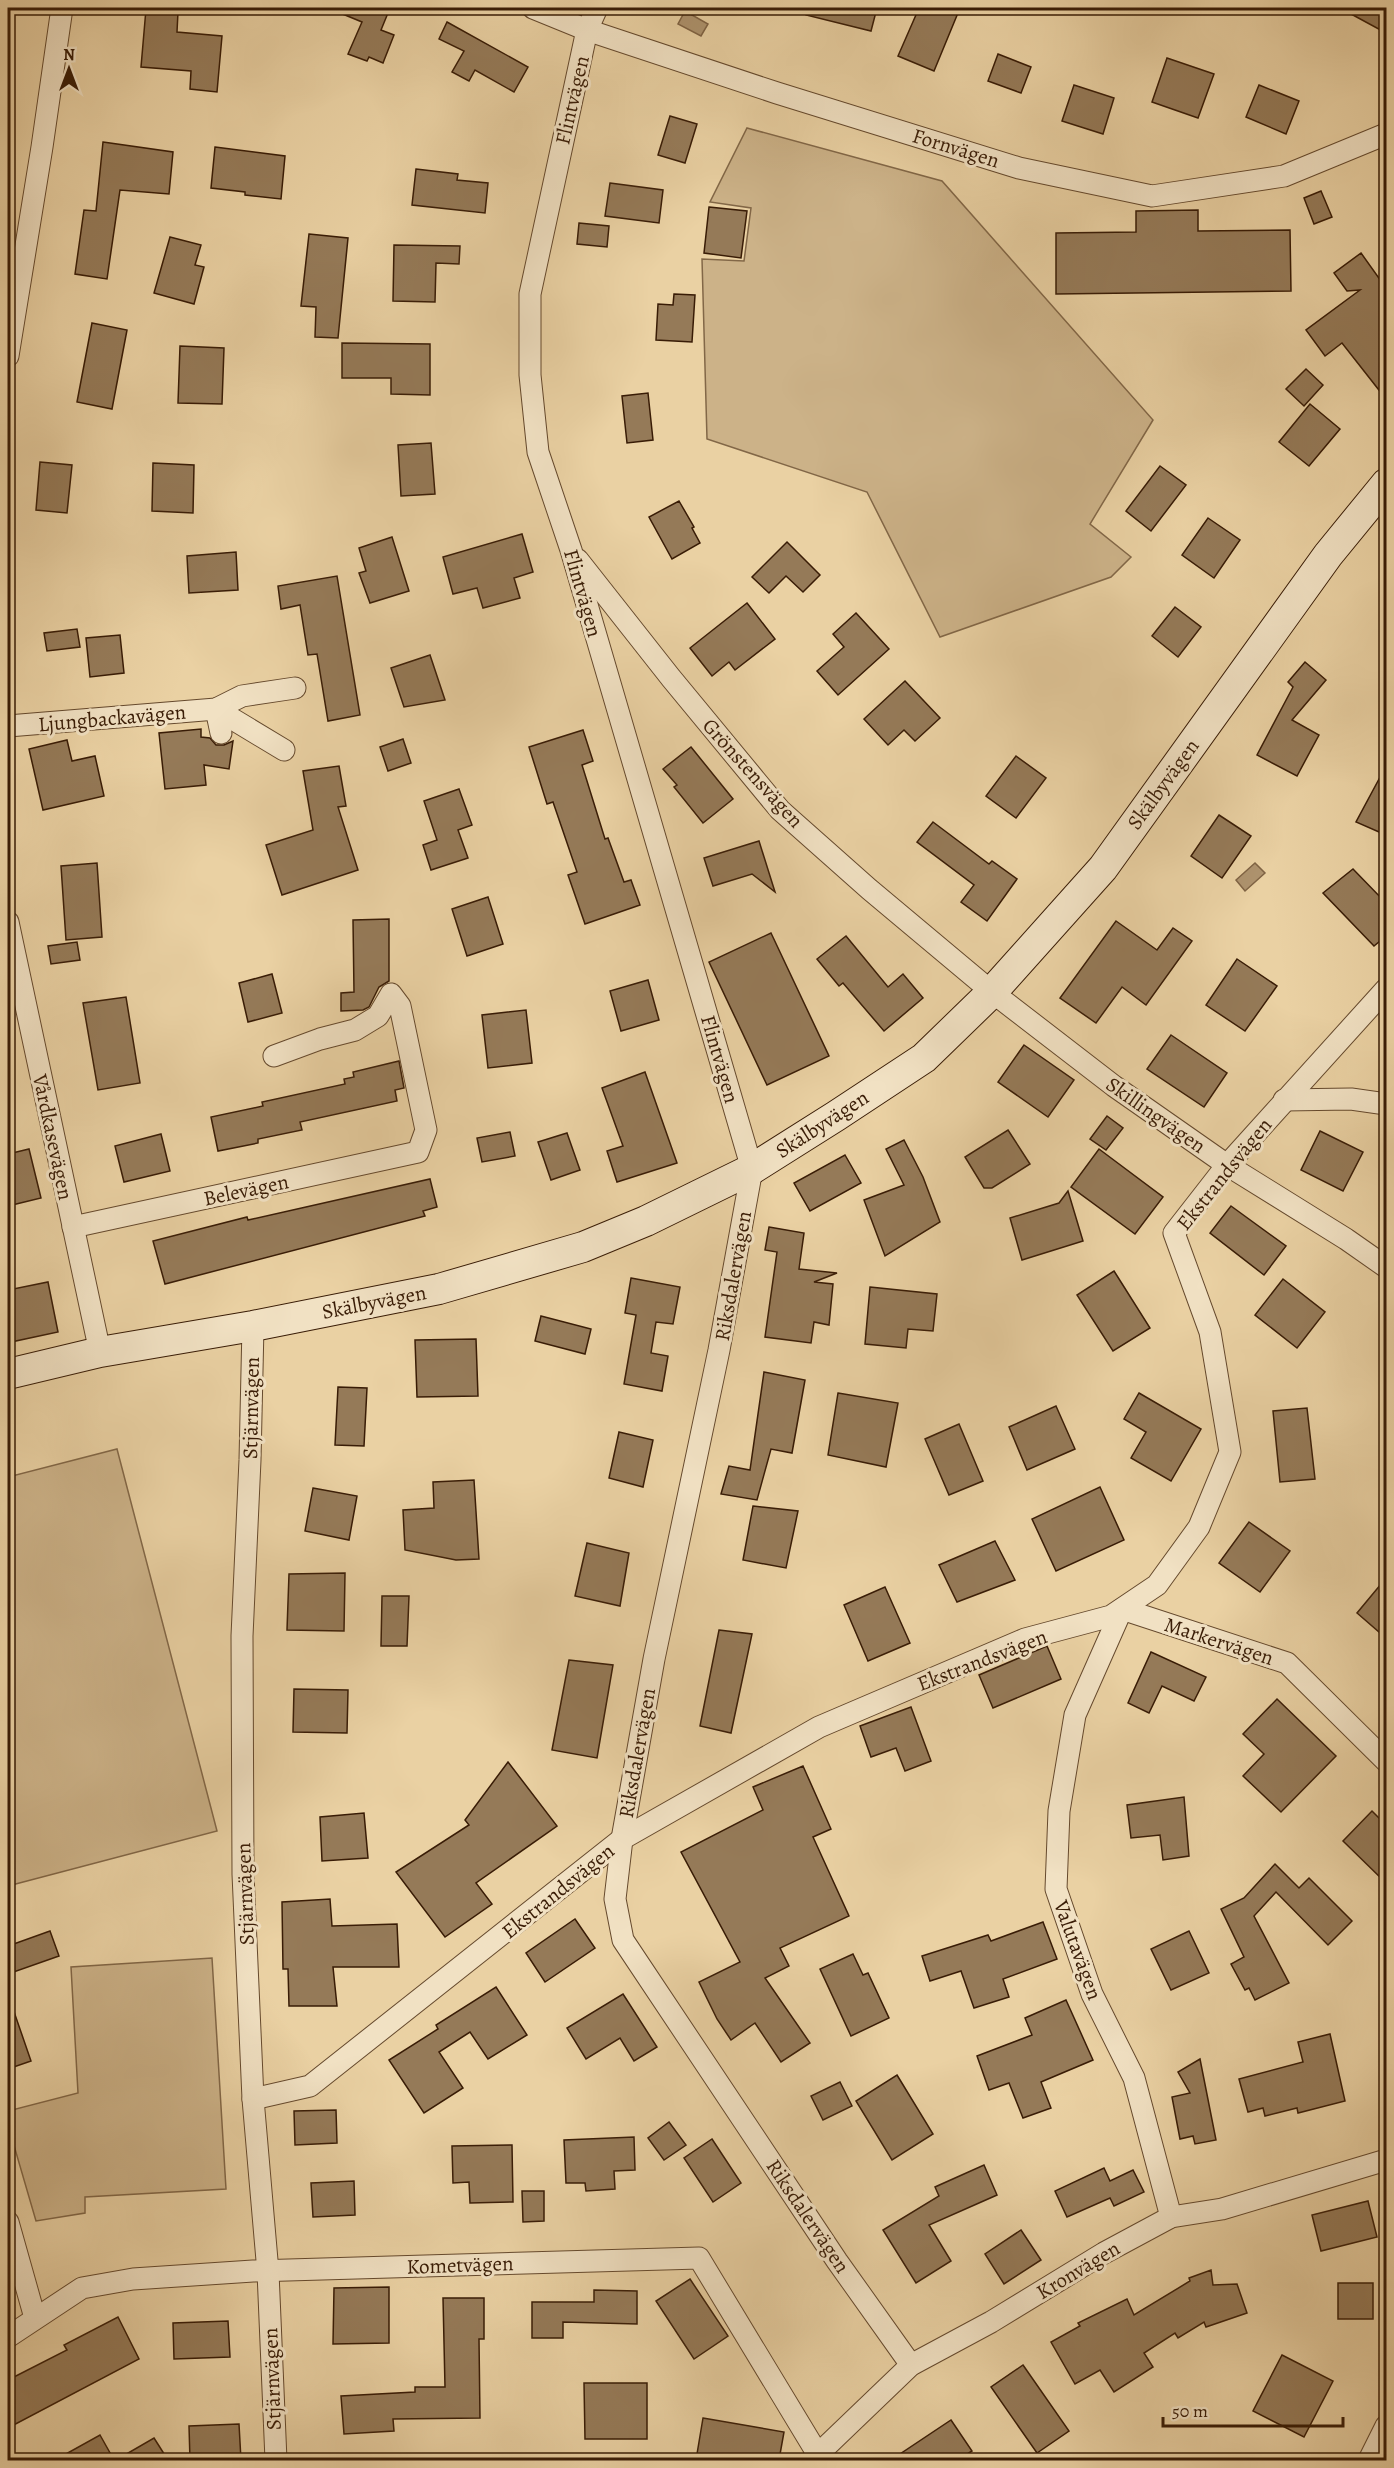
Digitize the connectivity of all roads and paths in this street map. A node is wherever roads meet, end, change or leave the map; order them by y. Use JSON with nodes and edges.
{"nodes":[{"id":1,"x":62,"y":8,"type":"edge"},
{"id":2,"x":532,"y":8,"type":"edge"},
{"id":3,"x":597,"y":8,"type":"edge"},
{"id":4,"x":587,"y":30,"type":"junction"},
{"id":5,"x":1386,"y":135,"type":"edge"},
{"id":6,"x":8,"y":356,"type":"edge"},
{"id":7,"x":1386,"y":484,"type":"edge"},
{"id":8,"x":571,"y":550,"type":"junction"},
{"id":9,"x":295,"y":688,"type":"dead end"},
{"id":10,"x":216,"y":709,"type":"junction"},
{"id":11,"x":8,"y":726,"type":"edge"},
{"id":12,"x":221,"y":733,"type":"dead end"},
{"id":13,"x":284,"y":750,"type":"dead end"},
{"id":14,"x":8,"y":922,"type":"edge"},
{"id":15,"x":1386,"y":989,"type":"edge"},
{"id":16,"x":992,"y":992,"type":"junction"},
{"id":17,"x":274,"y":1056,"type":"dead end"},
{"id":18,"x":1284,"y":1100,"type":"junction"},
{"id":19,"x":1386,"y":1104,"type":"edge"},
{"id":20,"x":1227,"y":1166,"type":"junction"},
{"id":21,"x":752,"y":1169,"type":"junction"},
{"id":22,"x":73,"y":1227,"type":"junction"},
{"id":23,"x":1386,"y":1268,"type":"edge"},
{"id":24,"x":252,"y":1326,"type":"junction"},
{"id":25,"x":100,"y":1352,"type":"junction"},
{"id":26,"x":8,"y":1374,"type":"edge"},
{"id":27,"x":1122,"y":1609,"type":"junction"},
{"id":28,"x":1386,"y":1761,"type":"edge"},
{"id":29,"x":622,"y":1839,"type":"junction"},
{"id":30,"x":253,"y":2099,"type":"junction"},
{"id":31,"x":1386,"y":2160,"type":"edge"},
{"id":32,"x":1171,"y":2217,"type":"junction"},
{"id":33,"x":8,"y":2222,"type":"edge"},
{"id":34,"x":268,"y":2272,"type":"junction"},
{"id":35,"x":35,"y":2318,"type":"junction"},
{"id":36,"x":8,"y":2337,"type":"edge"},
{"id":37,"x":911,"y":2365,"type":"junction"},
{"id":38,"x":1386,"y":2426,"type":"edge"},
{"id":39,"x":814,"y":2457,"type":"edge"},
{"id":40,"x":276,"y":2460,"type":"edge"},
{"id":41,"x":1369,"y":2460,"type":"edge"}],
"edges":[{"from":1,"to":6,"type":"street"},
{"from":2,"to":4,"type":"street","name":"Fornvägen"},
{"from":3,"to":4,"type":"street","name":"Flintvägen"},
{"from":4,"to":5,"type":"street","name":"Fornvägen"},
{"from":4,"to":8,"type":"street","name":"Flintvägen"},
{"from":7,"to":16,"type":"street","name":"Skälbyvägen"},
{"from":8,"to":16,"type":"street","name":"Grönstensvägen"},
{"from":8,"to":21,"type":"street","name":"Flintvägen"},
{"from":9,"to":10,"type":"street"},
{"from":10,"to":11,"type":"street","name":"Ljungbackavägen"},
{"from":10,"to":12,"type":"street"},
{"from":10,"to":13,"type":"street"},
{"from":14,"to":22,"type":"street","name":"Vårdkasevägen"},
{"from":15,"to":18,"type":"street","name":"Ekstrandsvägen"},
{"from":16,"to":20,"type":"street","name":"Skillingvägen"},
{"from":16,"to":21,"type":"street","name":"Skälbyvägen"},
{"from":17,"to":22,"type":"street","name":"Belevägen"},
{"from":18,"to":19,"type":"street"},
{"from":18,"to":20,"type":"street","name":"Ekstrandsvägen"},
{"from":20,"to":23,"type":"street","name":"Skillingvägen"},
{"from":20,"to":27,"type":"street","name":"Ekstrandsvägen"},
{"from":21,"to":24,"type":"street","name":"Skälbyvägen"},
{"from":21,"to":29,"type":"street","name":"Riksdalervägen"},
{"from":22,"to":25,"type":"street","name":"Vårdkasevägen"},
{"from":24,"to":25,"type":"street","name":"Skälbyvägen"},
{"from":24,"to":30,"type":"street","name":"Stjärnvägen"},
{"from":25,"to":26,"type":"street","name":"Skälbyvägen"},
{"from":27,"to":28,"type":"street","name":"Markervägen"},
{"from":27,"to":29,"type":"street","name":"Ekstrandsvägen"},
{"from":27,"to":32,"type":"street","name":"Valutavägen"},
{"from":29,"to":30,"type":"street","name":"Ekstrandsvägen"},
{"from":29,"to":37,"type":"street","name":"Riksdalervägen"},
{"from":30,"to":34,"type":"street","name":"Stjärnvägen"},
{"from":31,"to":32,"type":"street","name":"Kronvägen"},
{"from":32,"to":37,"type":"street","name":"Kronvägen"},
{"from":33,"to":35,"type":"street"},
{"from":34,"to":35,"type":"street","name":"Kometvägen"},
{"from":34,"to":39,"type":"street","name":"Kometvägen"},
{"from":34,"to":40,"type":"street","name":"Stjärnvägen"},
{"from":35,"to":36,"type":"street","name":"Kometvägen"},
{"from":37,"to":39,"type":"street","name":"Kronvägen"},
{"from":38,"to":41,"type":"street"}]}
